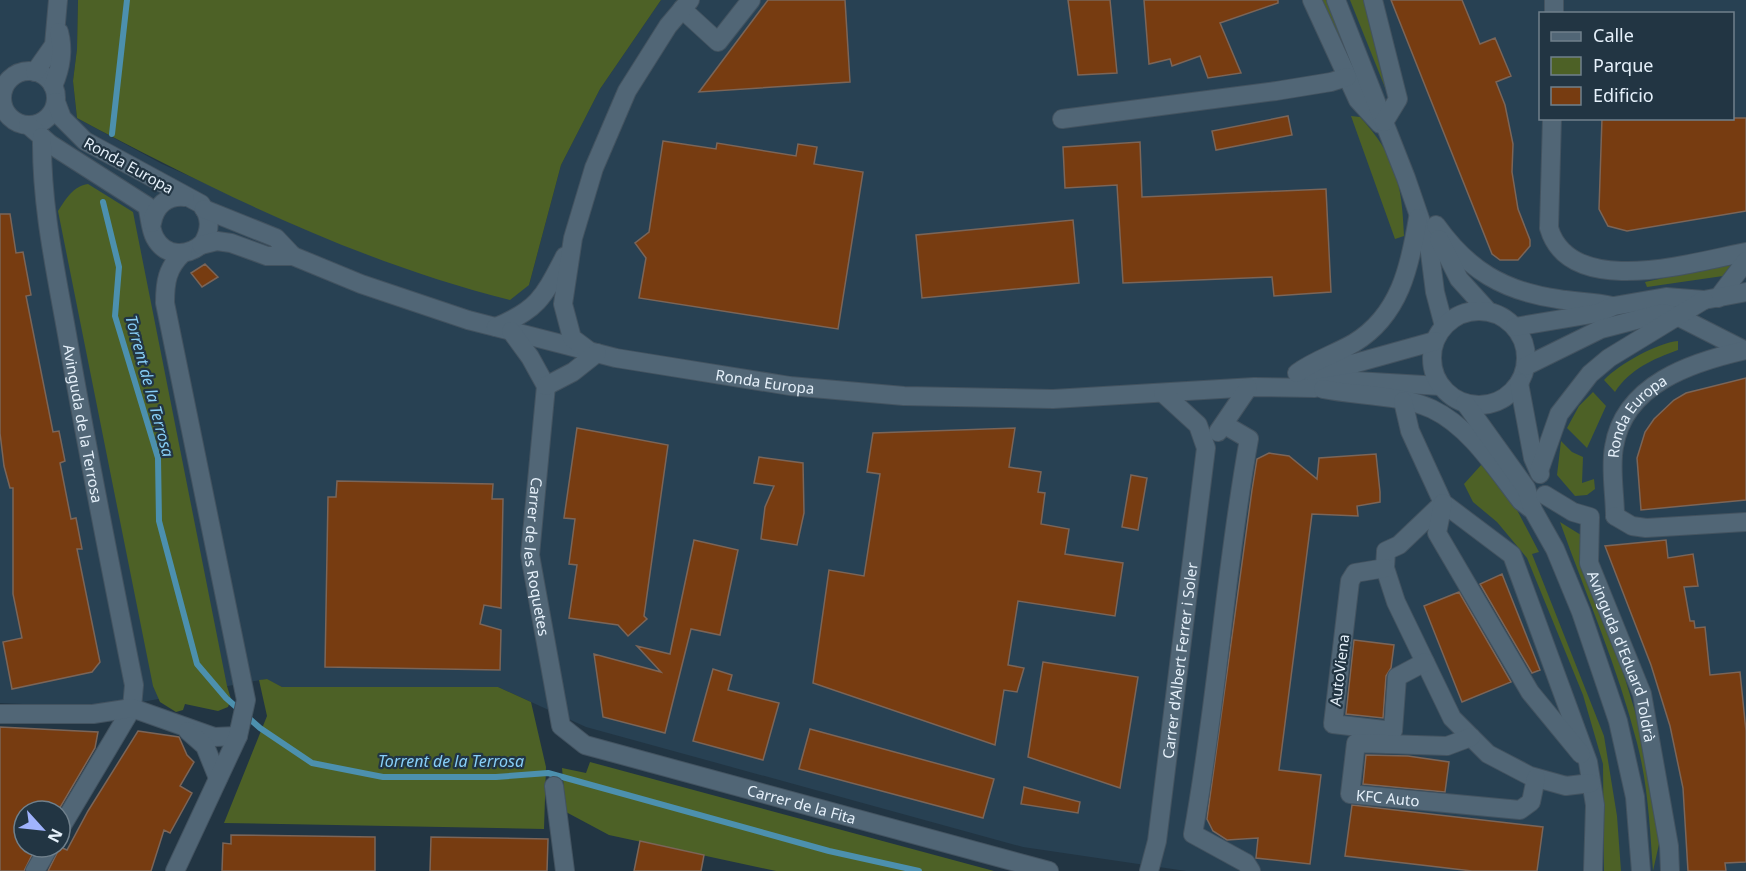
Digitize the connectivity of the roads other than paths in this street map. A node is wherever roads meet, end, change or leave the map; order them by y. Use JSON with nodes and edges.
{"nodes":[{"id":1,"x":58,"y":0,"type":"edge"},
{"id":2,"x":751,"y":0,"type":"edge"},
{"id":3,"x":1312,"y":0,"type":"edge"},
{"id":4,"x":1336,"y":0,"type":"edge"},
{"id":5,"x":1373,"y":0,"type":"edge"},
{"id":6,"x":686,"y":5,"type":"edge"},
{"id":7,"x":57,"y":24,"type":"junction"},
{"id":8,"x":35,"y":72,"type":"junction"},
{"id":9,"x":1347,"y":77,"type":"junction"},
{"id":10,"x":6,"y":78,"type":"edge"},
{"id":11,"x":54,"y":94,"type":"junction"},
{"id":12,"x":3,"y":112,"type":"edge"},
{"id":13,"x":1062,"y":119,"type":"dead end"},
{"id":14,"x":1552,"y":120,"type":"edge"},
{"id":15,"x":28,"y":125,"type":"junction"},
{"id":16,"x":1387,"y":128,"type":"junction"},
{"id":17,"x":42,"y":137,"type":"junction"},
{"id":18,"x":1406,"y":178,"type":"junction"},
{"id":19,"x":185,"y":197,"type":"junction"},
{"id":20,"x":204,"y":209,"type":"junction"},
{"id":21,"x":1418,"y":217,"type":"junction"},
{"id":22,"x":152,"y":223,"type":"junction"},
{"id":23,"x":1436,"y":225,"type":"junction"},
{"id":24,"x":572,"y":241,"type":"junction"},
{"id":25,"x":201,"y":245,"type":"junction"},
{"id":26,"x":1746,"y":252,"type":"edge"},
{"id":27,"x":183,"y":254,"type":"junction"},
{"id":28,"x":293,"y":256,"type":"junction"},
{"id":29,"x":1746,"y":261,"type":"edge"},
{"id":30,"x":1746,"y":292,"type":"edge"},
{"id":31,"x":1711,"y":299,"type":"junction"},
{"id":32,"x":1614,"y":306,"type":"junction"},
{"id":33,"x":1488,"y":311,"type":"junction"},
{"id":34,"x":1677,"y":316,"type":"junction"},
{"id":35,"x":1444,"y":326,"type":"junction"},
{"id":36,"x":1515,"y":327,"type":"junction"},
{"id":37,"x":504,"y":329,"type":"junction"},
{"id":38,"x":1435,"y":342,"type":"junction"},
{"id":39,"x":1745,"y":350,"type":"edge"},
{"id":40,"x":593,"y":352,"type":"junction"},
{"id":41,"x":1297,"y":374,"type":"junction"},
{"id":42,"x":1522,"y":374,"type":"junction"},
{"id":43,"x":546,"y":386,"type":"junction"},
{"id":44,"x":1441,"y":386,"type":"junction"},
{"id":45,"x":1251,"y":387,"type":"junction"},
{"id":46,"x":1315,"y":388,"type":"junction"},
{"id":47,"x":1163,"y":393,"type":"junction"},
{"id":48,"x":1403,"y":401,"type":"junction"},
{"id":49,"x":1465,"y":403,"type":"junction"},
{"id":50,"x":1224,"y":425,"type":"junction"},
{"id":51,"x":1206,"y":448,"type":"junction"},
{"id":52,"x":1539,"y":471,"type":"junction"},
{"id":53,"x":1545,"y":495,"type":"junction"},
{"id":54,"x":1443,"y":503,"type":"junction"},
{"id":55,"x":1533,"y":510,"type":"junction"},
{"id":56,"x":1615,"y":516,"type":"junction"},
{"id":57,"x":1590,"y":517,"type":"junction"},
{"id":58,"x":1746,"y":522,"type":"edge"},
{"id":59,"x":1554,"y":549,"type":"junction"},
{"id":60,"x":1385,"y":568,"type":"junction"},
{"id":61,"x":1425,"y":662,"type":"junction"},
{"id":62,"x":132,"y":708,"type":"junction"},
{"id":63,"x":0,"y":714,"type":"edge"},
{"id":64,"x":183,"y":726,"type":"junction"},
{"id":65,"x":561,"y":726,"type":"joint"},
{"id":66,"x":238,"y":736,"type":"junction"},
{"id":67,"x":1471,"y":737,"type":"junction"},
{"id":68,"x":1588,"y":762,"type":"junction"},
{"id":69,"x":218,"y":778,"type":"junction"},
{"id":70,"x":1536,"y":778,"type":"junction"},
{"id":71,"x":1591,"y":783,"type":"junction"},
{"id":72,"x":554,"y":786,"type":"dead end"},
{"id":73,"x":72,"y":809,"type":"edge"},
{"id":74,"x":1670,"y":846,"type":"junction"},
{"id":75,"x":175,"y":871,"type":"edge"},
{"id":76,"x":565,"y":871,"type":"edge"},
{"id":77,"x":1049,"y":871,"type":"edge"},
{"id":78,"x":1149,"y":871,"type":"edge"},
{"id":79,"x":1251,"y":871,"type":"edge"},
{"id":80,"x":1593,"y":871,"type":"edge"},
{"id":81,"x":1641,"y":871,"type":"edge"},
{"id":82,"x":1663,"y":871,"type":"edge"},
{"id":83,"x":1670,"y":871,"type":"edge"}],
"edges":[{"from":1,"to":7,"type":"street"},
{"from":2,"to":6,"type":"street"},
{"from":3,"to":9,"type":"street"},
{"from":4,"to":16,"type":"street"},
{"from":5,"to":16,"type":"street"},
{"from":6,"to":24,"type":"street"},
{"from":7,"to":8,"type":"street"},
{"from":7,"to":11,"type":"street"},
{"from":8,"to":10,"type":"street","name":"Ronda Europa"},
{"from":8,"to":11,"type":"street","name":"Ronda Europa"},
{"from":9,"to":13,"type":"street"},
{"from":9,"to":16,"type":"street"},
{"from":10,"to":12,"type":"street","name":"Ronda Europa"},
{"from":11,"to":15,"type":"street"},
{"from":11,"to":19,"type":"street","name":"Ronda Europa"},
{"from":12,"to":15,"type":"street","name":"Ronda Europa"},
{"from":14,"to":26,"type":"street"},
{"from":15,"to":17,"type":"street","name":"Ronda Europa"},
{"from":16,"to":18,"type":"street"},
{"from":17,"to":22,"type":"street","name":"Ronda Europa"},
{"from":17,"to":62,"type":"street","name":"Avinguda de la Terrosa"},
{"from":18,"to":21,"type":"street"},
{"from":18,"to":23,"type":"street"},
{"from":19,"to":20,"type":"street","name":"Ronda Europa"},
{"from":19,"to":22,"type":"street","name":"Ronda Europa"},
{"from":20,"to":25,"type":"street"},
{"from":20,"to":28,"type":"street","name":"Ronda Europa"},
{"from":21,"to":35,"type":"street"},
{"from":21,"to":41,"type":"street"},
{"from":22,"to":27,"type":"street","name":"Ronda Europa"},
{"from":23,"to":32,"type":"street"},
{"from":23,"to":33,"type":"street"},
{"from":24,"to":37,"type":"street"},
{"from":24,"to":40,"type":"street"},
{"from":25,"to":27,"type":"street","name":"Ronda Europa"},
{"from":25,"to":28,"type":"street","name":"Ronda Europa"},
{"from":27,"to":66,"type":"street"},
{"from":28,"to":37,"type":"street","name":"Ronda Europa"},
{"from":29,"to":31,"type":"street","name":"Ronda Europa"},
{"from":30,"to":31,"type":"street","name":"Ronda Europa"},
{"from":31,"to":32,"type":"street","name":"Ronda Europa"},
{"from":31,"to":34,"type":"street","name":"Ronda Europa"},
{"from":32,"to":36,"type":"street","name":"Ronda Europa"},
{"from":33,"to":35,"type":"street"},
{"from":33,"to":36,"type":"street"},
{"from":34,"to":39,"type":"street","name":"Ronda Europa"},
{"from":34,"to":42,"type":"street","name":"Ronda Europa"},
{"from":34,"to":52,"type":"street"},
{"from":35,"to":38,"type":"street"},
{"from":36,"to":42,"type":"street"},
{"from":37,"to":40,"type":"street","name":"Ronda Europa"},
{"from":37,"to":43,"type":"street"},
{"from":38,"to":41,"type":"street","name":"Ronda Europa"},
{"from":38,"to":44,"type":"street"},
{"from":39,"to":56,"type":"street","name":"Ronda Europa"},
{"from":40,"to":43,"type":"street"},
{"from":40,"to":47,"type":"street","name":"Ronda Europa"},
{"from":41,"to":45,"type":"street","name":"Ronda Europa"},
{"from":42,"to":49,"type":"street"},
{"from":42,"to":52,"type":"street"},
{"from":43,"to":65,"type":"street","name":"Carrer de les Roquetes"},
{"from":44,"to":46,"type":"street","name":"Ronda Europa"},
{"from":44,"to":49,"type":"street"},
{"from":45,"to":46,"type":"street","name":"Ronda Europa"},
{"from":45,"to":47,"type":"street","name":"Ronda Europa"},
{"from":45,"to":50,"type":"street"},
{"from":46,"to":48,"type":"street"},
{"from":47,"to":51,"type":"street","name":"Carrer d'Albert Ferrer i Soler"},
{"from":48,"to":54,"type":"street"},
{"from":48,"to":55,"type":"street"},
{"from":49,"to":55,"type":"street"},
{"from":50,"to":51,"type":"street"},
{"from":50,"to":79,"type":"street"},
{"from":51,"to":78,"type":"street","name":"Carrer d'Albert Ferrer i Soler"},
{"from":52,"to":53,"type":"street"},
{"from":53,"to":57,"type":"street"},
{"from":53,"to":59,"type":"street"},
{"from":54,"to":60,"type":"street"},
{"from":54,"to":68,"type":"street"},
{"from":54,"to":68,"type":"street"},
{"from":55,"to":59,"type":"street"},
{"from":56,"to":57,"type":"street"},
{"from":56,"to":58,"type":"street"},
{"from":57,"to":74,"type":"street","name":"Avinguda d'Eduard Toldrà"},
{"from":59,"to":81,"type":"street","name":"Avinguda d'Eduard Toldrà"},
{"from":60,"to":61,"type":"street"},
{"from":60,"to":61,"type":"street","name":"AutoViena"},
{"from":61,"to":67,"type":"street"},
{"from":62,"to":63,"type":"street"},
{"from":62,"to":64,"type":"street"},
{"from":62,"to":73,"type":"street"},
{"from":64,"to":66,"type":"street"},
{"from":64,"to":69,"type":"street"},
{"from":65,"to":77,"type":"street","name":"Carrer de la Fita"},
{"from":66,"to":69,"type":"street"},
{"from":67,"to":70,"type":"street"},
{"from":67,"to":70,"type":"street","name":"KFC Auto"},
{"from":68,"to":71,"type":"street"},
{"from":69,"to":75,"type":"street"},
{"from":70,"to":71,"type":"street"},
{"from":71,"to":80,"type":"street"},
{"from":72,"to":76,"type":"street"},
{"from":74,"to":82,"type":"street","name":"Avinguda d'Eduard Toldrà"},
{"from":74,"to":83,"type":"street","name":"Avinguda d'Eduard Toldrà"}]}
